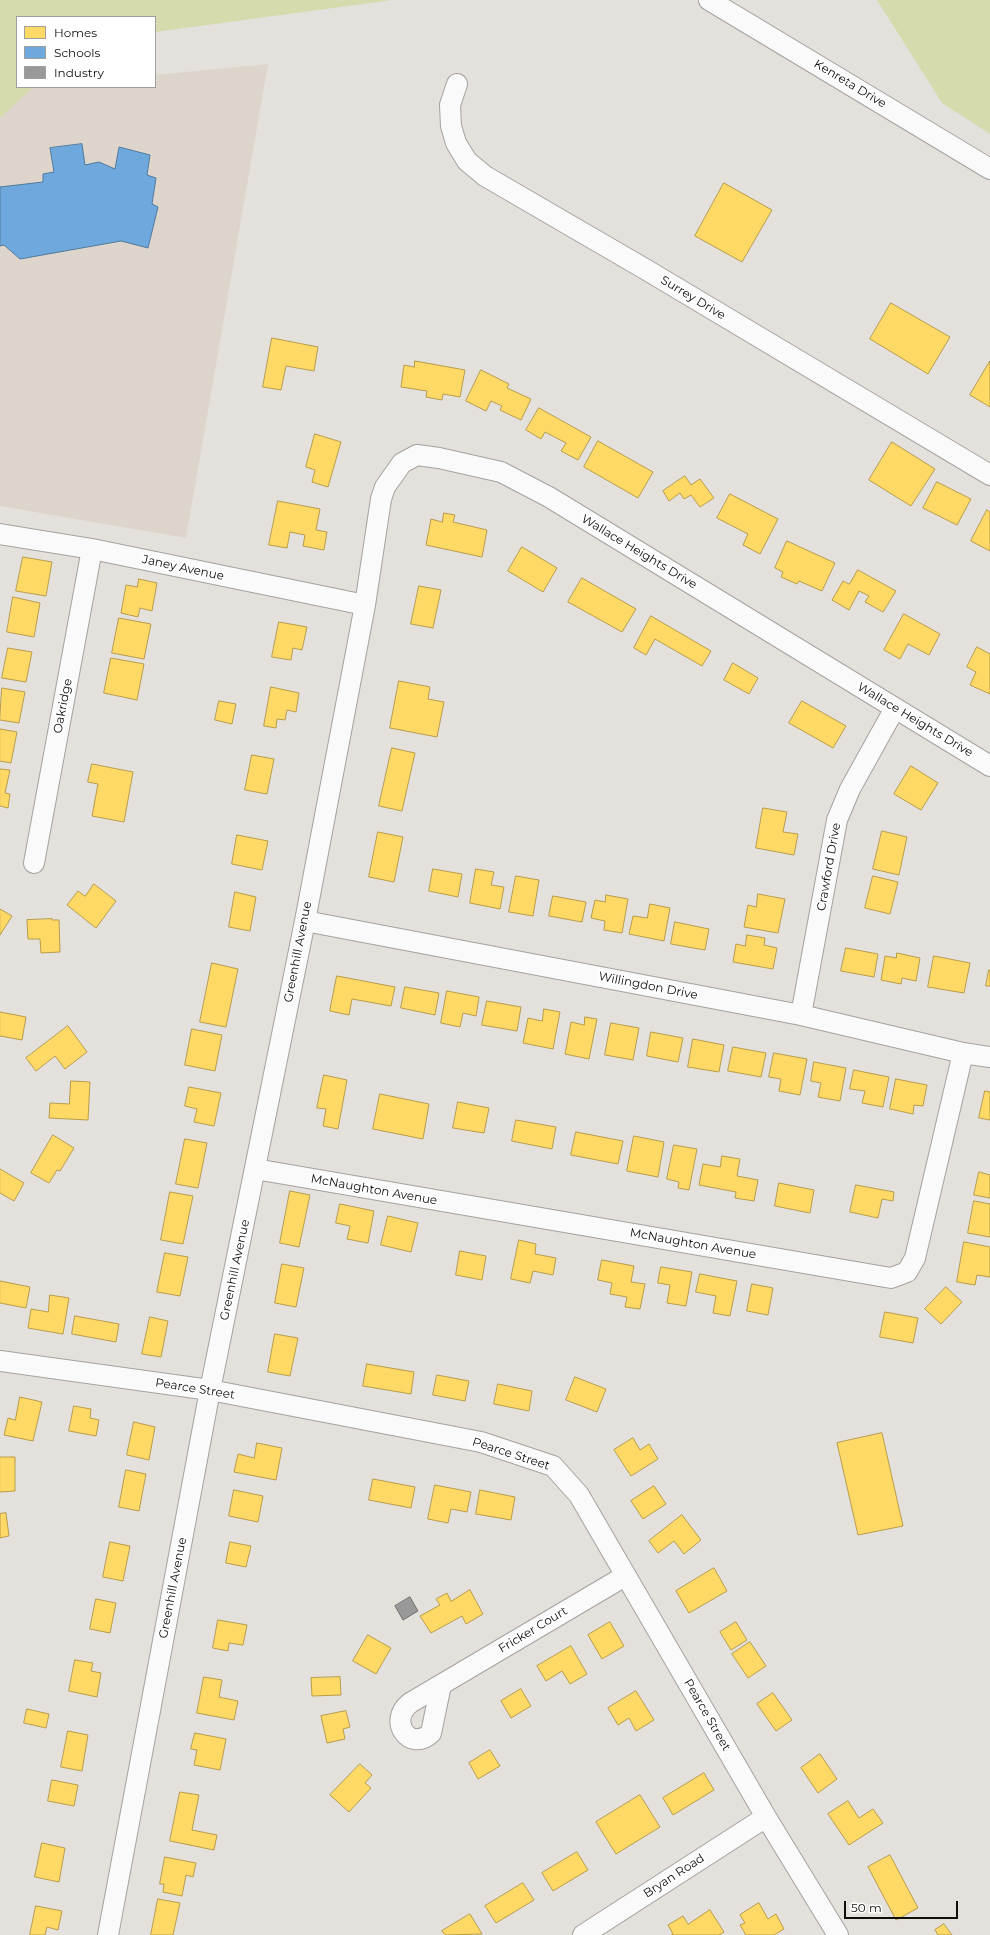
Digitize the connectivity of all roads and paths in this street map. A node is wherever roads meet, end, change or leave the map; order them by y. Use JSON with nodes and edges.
{"nodes":[{"id":1,"x":709,"y":0,"type":"edge"},
{"id":2,"x":457,"y":84,"type":"dead end"},
{"id":3,"x":990,"y":169,"type":"edge"},
{"id":4,"x":990,"y":475,"type":"edge"},
{"id":5,"x":0,"y":534,"type":"edge"},
{"id":6,"x":92,"y":549,"type":"junction"},
{"id":7,"x":365,"y":605,"type":"junction"},
{"id":8,"x":895,"y":708,"type":"junction"},
{"id":9,"x":990,"y":766,"type":"edge"},
{"id":10,"x":34,"y":863,"type":"dead end"},
{"id":11,"x":305,"y":921,"type":"junction"},
{"id":12,"x":801,"y":1015,"type":"junction"},
{"id":13,"x":963,"y":1053,"type":"junction"},
{"id":14,"x":990,"y":1057,"type":"edge"},
{"id":15,"x":255,"y":1169,"type":"junction"},
{"id":16,"x":0,"y":1362,"type":"edge"},
{"id":17,"x":210,"y":1390,"type":"junction"},
{"id":18,"x":625,"y":1576,"type":"junction"},
{"id":19,"x":441,"y":1685,"type":"dead end"},
{"id":20,"x":766,"y":1817,"type":"junction"},
{"id":21,"x":108,"y":1935,"type":"edge"},
{"id":22,"x":583,"y":1935,"type":"edge"},
{"id":23,"x":838,"y":1935,"type":"edge"}],
"edges":[{"from":1,"to":3,"type":"street","name":"Kenreta Drive"},
{"from":2,"to":4,"type":"street","name":"Surrey Drive"},
{"from":5,"to":6,"type":"street","name":"Janey Avenue"},
{"from":6,"to":7,"type":"street","name":"Janey Avenue"},
{"from":6,"to":10,"type":"street","name":"Oakridge"},
{"from":7,"to":8,"type":"street","name":"Wallace Heights Drive"},
{"from":7,"to":11,"type":"street","name":"Greenhill Avenue"},
{"from":8,"to":9,"type":"street","name":"Wallace Heights Drive"},
{"from":8,"to":12,"type":"street","name":"Crawford Drive"},
{"from":11,"to":12,"type":"street","name":"Willingdon Drive"},
{"from":11,"to":15,"type":"street","name":"Greenhill Avenue"},
{"from":12,"to":13,"type":"street","name":"Willingdon Drive"},
{"from":13,"to":14,"type":"street","name":"Willingdon Drive"},
{"from":13,"to":15,"type":"street","name":"McNaughton Avenue"},
{"from":15,"to":17,"type":"street","name":"Greenhill Avenue"},
{"from":16,"to":17,"type":"street","name":"Pearce Street"},
{"from":17,"to":18,"type":"street","name":"Pearce Street"},
{"from":17,"to":21,"type":"street","name":"Greenhill Avenue"},
{"from":18,"to":19,"type":"street","name":"Fricker Court"},
{"from":18,"to":20,"type":"street","name":"Pearce Street"},
{"from":20,"to":22,"type":"street","name":"Bryan Road"},
{"from":20,"to":23,"type":"street","name":"Pearce Street"}]}
